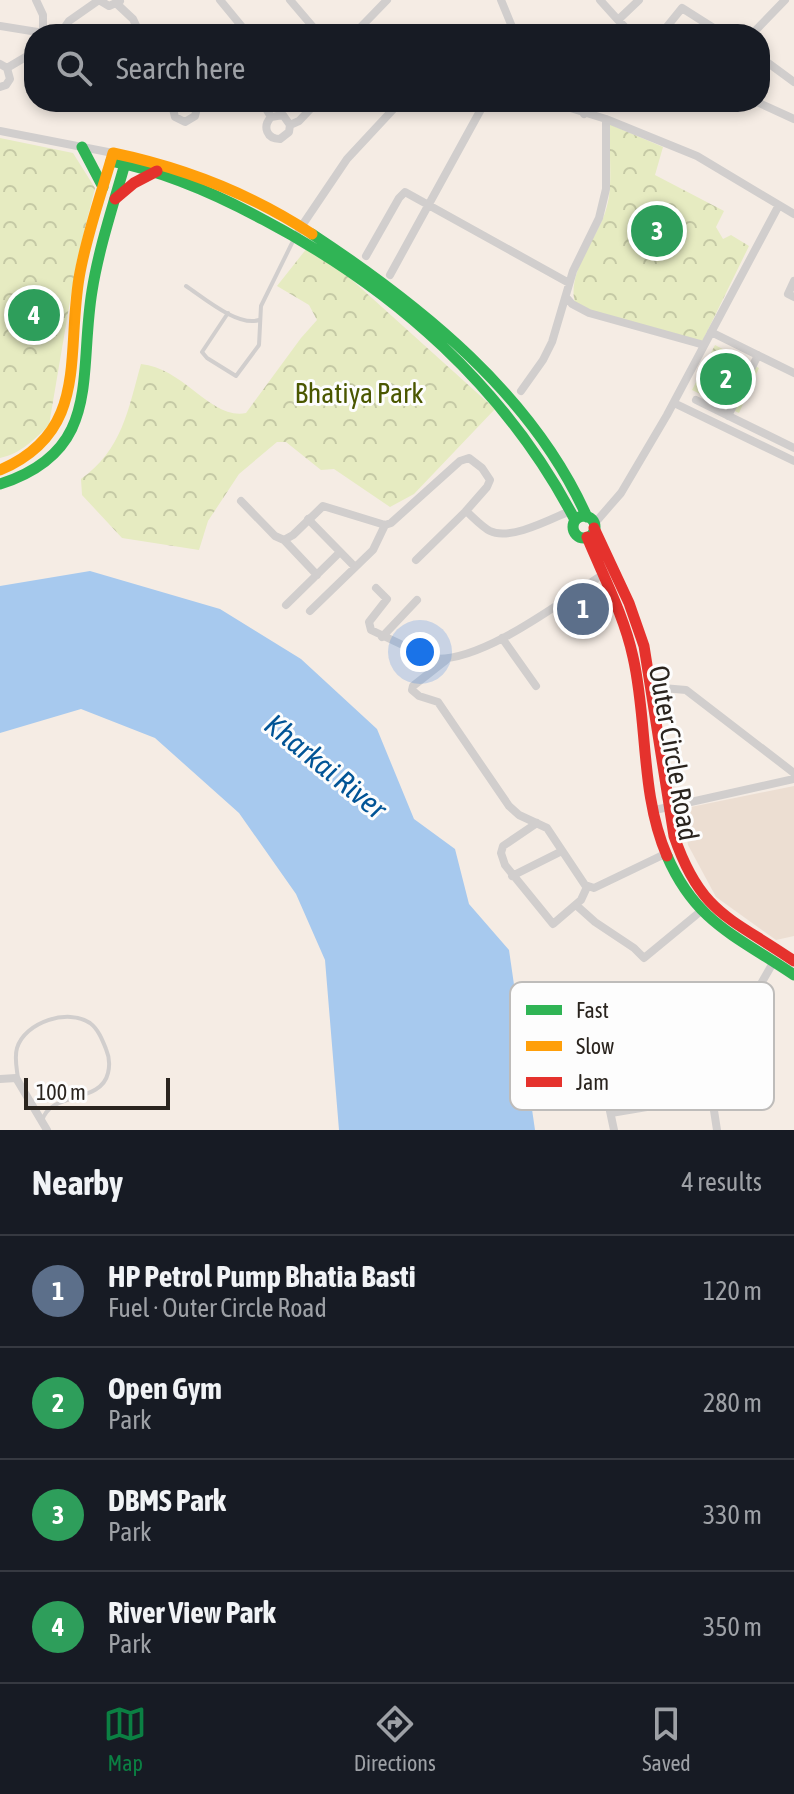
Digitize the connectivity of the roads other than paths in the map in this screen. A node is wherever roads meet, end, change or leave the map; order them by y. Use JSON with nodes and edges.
{"nodes":[{"id":1,"x":36,"y":0,"type":"edge"},
{"id":2,"x":99,"y":0,"type":"edge"},
{"id":3,"x":220,"y":0,"type":"edge"},
{"id":4,"x":290,"y":0,"type":"edge"},
{"id":5,"x":387,"y":0,"type":"edge"},
{"id":6,"x":501,"y":0,"type":"edge"},
{"id":7,"x":600,"y":0,"type":"edge"},
{"id":8,"x":639,"y":0,"type":"edge"},
{"id":9,"x":785,"y":0,"type":"edge"},
{"id":10,"x":119,"y":2,"type":"edge"},
{"id":11,"x":618,"y":20,"type":"junction"},
{"id":12,"x":44,"y":24,"type":"edge"},
{"id":13,"x":67,"y":24,"type":"edge"},
{"id":14,"x":135,"y":24,"type":"edge"},
{"id":15,"x":240,"y":24,"type":"edge"},
{"id":16,"x":310,"y":24,"type":"edge"},
{"id":17,"x":364,"y":24,"type":"edge"},
{"id":18,"x":511,"y":24,"type":"edge"},
{"id":19,"x":622,"y":24,"type":"edge"},
{"id":20,"x":669,"y":24,"type":"edge"},
{"id":21,"x":707,"y":24,"type":"edge"},
{"id":22,"x":762,"y":24,"type":"edge"},
{"id":23,"x":0,"y":26,"type":"edge"},
{"id":24,"x":24,"y":30,"type":"edge"},
{"id":25,"x":24,"y":57,"type":"edge"},
{"id":26,"x":770,"y":64,"type":"edge"},
{"id":27,"x":4,"y":66,"type":"edge"},
{"id":28,"x":794,"y":82,"type":"edge"},
{"id":29,"x":0,"y":87,"type":"edge"},
{"id":30,"x":770,"y":108,"type":"edge"},
{"id":31,"x":174,"y":112,"type":"edge"},
{"id":32,"x":195,"y":112,"type":"edge"},
{"id":33,"x":268,"y":112,"type":"edge"},
{"id":34,"x":308,"y":112,"type":"edge"},
{"id":35,"x":391,"y":112,"type":"edge"},
{"id":36,"x":479,"y":112,"type":"edge"},
{"id":37,"x":580,"y":112,"type":"edge"},
{"id":38,"x":584,"y":114,"type":"joint"},
{"id":39,"x":271,"y":117,"type":"junction"},
{"id":40,"x":606,"y":119,"type":"junction"},
{"id":41,"x":794,"y":119,"type":"edge"},
{"id":42,"x":290,"y":125,"type":"junction"},
{"id":43,"x":0,"y":131,"type":"edge"},
{"id":44,"x":86,"y":148,"type":"junction"},
{"id":45,"x":112,"y":157,"type":"junction"},
{"id":46,"x":126,"y":159,"type":"junction"},
{"id":47,"x":157,"y":171,"type":"junction"},
{"id":48,"x":103,"y":187,"type":"junction"},
{"id":49,"x":115,"y":199,"type":"junction"},
{"id":50,"x":428,"y":204,"type":"junction"},
{"id":51,"x":779,"y":205,"type":"junction"},
{"id":52,"x":794,"y":214,"type":"edge"},
{"id":53,"x":299,"y":231,"type":"junction"},
{"id":54,"x":366,"y":256,"type":"dead end"},
{"id":55,"x":390,"y":275,"type":"dead end"},
{"id":56,"x":794,"y":281,"type":"edge"},
{"id":57,"x":569,"y":283,"type":"junction"},
{"id":58,"x":186,"y":286,"type":"dead end"},
{"id":59,"x":566,"y":297,"type":"junction"},
{"id":60,"x":794,"y":297,"type":"edge"},
{"id":61,"x":228,"y":313,"type":"junction"},
{"id":62,"x":259,"y":320,"type":"junction"},
{"id":63,"x":711,"y":332,"type":"junction"},
{"id":64,"x":704,"y":345,"type":"junction"},
{"id":65,"x":758,"y":355,"type":"junction"},
{"id":66,"x":793,"y":369,"type":"edge"},
{"id":67,"x":521,"y":391,"type":"dead end"},
{"id":68,"x":696,"y":400,"type":"dead end"},
{"id":69,"x":674,"y":403,"type":"junction"},
{"id":70,"x":728,"y":416,"type":"junction"},
{"id":71,"x":794,"y":448,"type":"edge"},
{"id":72,"x":794,"y":461,"type":"edge"},
{"id":73,"x":0,"y":470,"type":"edge"},
{"id":74,"x":0,"y":484,"type":"edge"},
{"id":75,"x":241,"y":501,"type":"dead end"},
{"id":76,"x":466,"y":511,"type":"junction"},
{"id":77,"x":308,"y":519,"type":"junction"},
{"id":78,"x":585,"y":523,"type":"junction"},
{"id":79,"x":385,"y":525,"type":"junction"},
{"id":80,"x":284,"y":540,"type":"junction"},
{"id":81,"x":340,"y":552,"type":"junction"},
{"id":82,"x":416,"y":560,"type":"dead end"},
{"id":83,"x":355,"y":567,"type":"junction"},
{"id":84,"x":317,"y":575,"type":"junction"},
{"id":85,"x":602,"y":575,"type":"junction"},
{"id":86,"x":376,"y":588,"type":"dead end"},
{"id":87,"x":417,"y":600,"type":"dead end"},
{"id":88,"x":286,"y":605,"type":"dead end"},
{"id":89,"x":310,"y":611,"type":"dead end"},
{"id":90,"x":382,"y":637,"type":"junction"},
{"id":91,"x":502,"y":638,"type":"junction"},
{"id":92,"x":446,"y":660,"type":"junction"},
{"id":93,"x":536,"y":686,"type":"dead end"},
{"id":94,"x":651,"y":687,"type":"junction"},
{"id":95,"x":794,"y":776,"type":"edge"},
{"id":96,"x":669,"y":807,"type":"junction"},
{"id":97,"x":655,"y":810,"type":"junction"},
{"id":98,"x":537,"y":823,"type":"junction"},
{"id":99,"x":562,"y":851,"type":"junction"},
{"id":100,"x":667,"y":853,"type":"junction"},
{"id":101,"x":512,"y":876,"type":"junction"},
{"id":102,"x":587,"y":887,"type":"junction"},
{"id":103,"x":576,"y":905,"type":"junction"},
{"id":104,"x":701,"y":911,"type":"junction"},
{"id":105,"x":774,"y":961,"type":"junction"},
{"id":106,"x":794,"y":961,"type":"edge"},
{"id":107,"x":794,"y":975,"type":"edge"},
{"id":108,"x":762,"y":982,"type":"edge"},
{"id":109,"x":0,"y":1079,"type":"edge"},
{"id":110,"x":18,"y":1081,"type":"junction"},
{"id":111,"x":610,"y":1110,"type":"edge"},
{"id":112,"x":629,"y":1110,"type":"edge"},
{"id":113,"x":714,"y":1110,"type":"edge"},
{"id":114,"x":611,"y":1113,"type":"junction"},
{"id":115,"x":45,"y":1127,"type":"edge"},
{"id":116,"x":614,"y":1130,"type":"edge"},
{"id":117,"x":717,"y":1130,"type":"edge"}],
"edges":[{"from":1,"to":12,"type":"street"},
{"from":2,"to":10,"type":"street"},
{"from":2,"to":13,"type":"street"},
{"from":3,"to":15,"type":"street"},
{"from":4,"to":16,"type":"street"},
{"from":5,"to":17,"type":"street"},
{"from":6,"to":18,"type":"street"},
{"from":7,"to":11,"type":"street"},
{"from":8,"to":11,"type":"street"},
{"from":9,"to":22,"type":"street"},
{"from":10,"to":14,"type":"street"},
{"from":11,"to":19,"type":"street"},
{"from":20,"to":21,"type":"street"},
{"from":23,"to":24,"type":"street"},
{"from":25,"to":27,"type":"street"},
{"from":26,"to":28,"type":"street"},
{"from":27,"to":29,"type":"street"},
{"from":30,"to":41,"type":"street"},
{"from":31,"to":32,"type":"street"},
{"from":33,"to":39,"type":"street"},
{"from":34,"to":42,"type":"street"},
{"from":35,"to":53,"type":"street"},
{"from":36,"to":50,"type":"street"},
{"from":37,"to":38,"type":"street"},
{"from":38,"to":40,"type":"street"},
{"from":39,"to":42,"type":"street"},
{"from":39,"to":42,"type":"street"},
{"from":40,"to":51,"type":"street"},
{"from":40,"to":57,"type":"street"},
{"from":43,"to":44,"type":"street"},
{"from":44,"to":45,"type":"street"},
{"from":44,"to":48,"type":"main road"},
{"from":45,"to":46,"type":"main road"},
{"from":45,"to":48,"type":"main road"},
{"from":46,"to":47,"type":"main road"},
{"from":46,"to":49,"type":"main road"},
{"from":46,"to":53,"type":"main road"},
{"from":47,"to":49,"type":"main road"},
{"from":47,"to":53,"type":"main road"},
{"from":48,"to":73,"type":"main road"},
{"from":49,"to":74,"type":"main road"},
{"from":50,"to":54,"type":"street"},
{"from":50,"to":55,"type":"street"},
{"from":50,"to":57,"type":"street"},
{"from":51,"to":52,"type":"street"},
{"from":51,"to":63,"type":"street"},
{"from":53,"to":62,"type":"lane"},
{"from":53,"to":78,"type":"main road"},
{"from":53,"to":78,"type":"main road"},
{"from":56,"to":60,"type":"street"},
{"from":57,"to":59,"type":"street"},
{"from":58,"to":61,"type":"lane"},
{"from":59,"to":64,"type":"street"},
{"from":59,"to":67,"type":"street"},
{"from":61,"to":62,"type":"lane"},
{"from":61,"to":62,"type":"lane"},
{"from":63,"to":64,"type":"street"},
{"from":63,"to":65,"type":"street"},
{"from":64,"to":69,"type":"street"},
{"from":65,"to":66,"type":"street"},
{"from":65,"to":70,"type":"street"},
{"from":68,"to":70,"type":"street"},
{"from":69,"to":72,"type":"street"},
{"from":69,"to":78,"type":"street"},
{"from":70,"to":71,"type":"street"},
{"from":75,"to":80,"type":"street"},
{"from":76,"to":78,"type":"street"},
{"from":76,"to":79,"type":"street"},
{"from":76,"to":82,"type":"street"},
{"from":77,"to":79,"type":"street"},
{"from":77,"to":80,"type":"street"},
{"from":77,"to":81,"type":"street"},
{"from":78,"to":85,"type":"main road","name":"Outer Circle Road"},
{"from":78,"to":94,"type":"main road","name":"Outer Circle Road"},
{"from":79,"to":83,"type":"street"},
{"from":80,"to":84,"type":"street"},
{"from":81,"to":83,"type":"street"},
{"from":81,"to":84,"type":"street"},
{"from":83,"to":89,"type":"street"},
{"from":84,"to":88,"type":"street"},
{"from":85,"to":91,"type":"street"},
{"from":85,"to":97,"type":"main road","name":"Outer Circle Road"},
{"from":86,"to":90,"type":"street"},
{"from":87,"to":90,"type":"street"},
{"from":90,"to":92,"type":"street"},
{"from":91,"to":92,"type":"street"},
{"from":91,"to":93,"type":"street"},
{"from":92,"to":98,"type":"street"},
{"from":94,"to":95,"type":"street"},
{"from":94,"to":96,"type":"main road","name":"Outer Circle Road"},
{"from":95,"to":96,"type":"street"},
{"from":96,"to":97,"type":"street"},
{"from":96,"to":106,"type":"main road","name":"Outer Circle Road"},
{"from":97,"to":100,"type":"main road","name":"Outer Circle Road"},
{"from":98,"to":99,"type":"street"},
{"from":98,"to":101,"type":"street"},
{"from":99,"to":101,"type":"street"},
{"from":99,"to":102,"type":"street"},
{"from":100,"to":102,"type":"street"},
{"from":100,"to":104,"type":"main road","name":"Outer Circle Road"},
{"from":101,"to":103,"type":"street"},
{"from":102,"to":103,"type":"street"},
{"from":103,"to":104,"type":"street"},
{"from":104,"to":105,"type":"main road","name":"Outer Circle Road"},
{"from":105,"to":107,"type":"main road","name":"Outer Circle Road"},
{"from":105,"to":108,"type":"street"},
{"from":109,"to":110,"type":"street"},
{"from":110,"to":115,"type":"street"},
{"from":110,"to":115,"type":"lane"},
{"from":111,"to":114,"type":"street"},
{"from":112,"to":114,"type":"street"},
{"from":113,"to":117,"type":"street"},
{"from":114,"to":116,"type":"street"}]}
